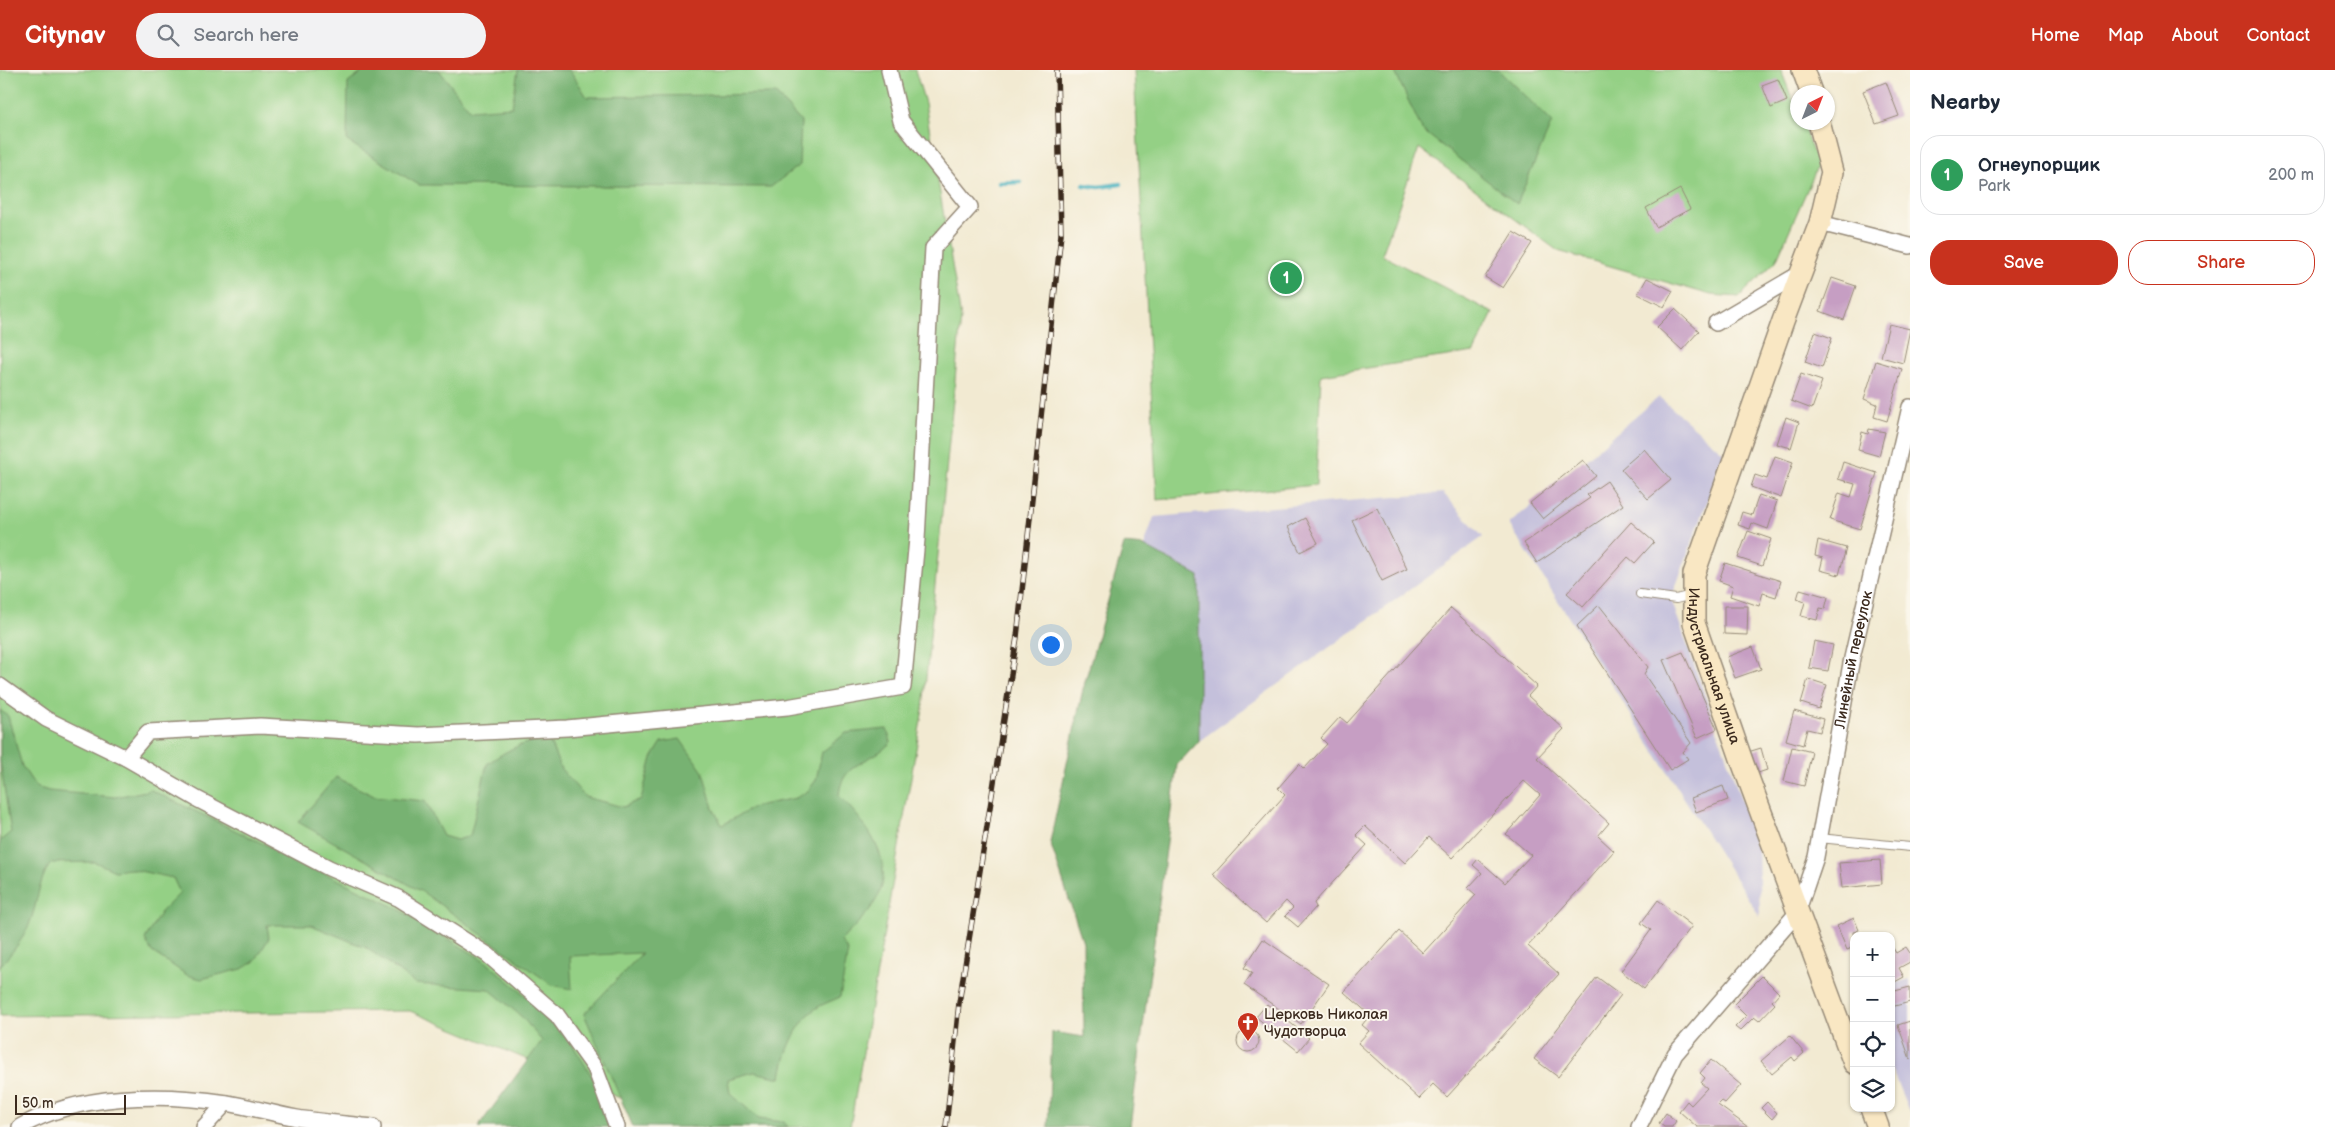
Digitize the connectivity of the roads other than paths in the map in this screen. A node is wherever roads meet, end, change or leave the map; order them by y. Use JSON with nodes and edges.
{"nodes":[{"id":1,"x":889,"y":70,"type":"edge"},
{"id":2,"x":1803,"y":70,"type":"edge"},
{"id":3,"x":1808,"y":85,"type":"edge"},
{"id":4,"x":1821,"y":130,"type":"edge"},
{"id":5,"x":1820,"y":223,"type":"junction"},
{"id":6,"x":1910,"y":246,"type":"edge"},
{"id":7,"x":1801,"y":273,"type":"junction"},
{"id":8,"x":1716,"y":323,"type":"dead end"},
{"id":9,"x":1910,"y":407,"type":"edge"},
{"id":10,"x":1640,"y":594,"type":"dead end"},
{"id":11,"x":1694,"y":594,"type":"junction"},
{"id":12,"x":0,"y":686,"type":"edge"},
{"id":13,"x":126,"y":758,"type":"junction"},
{"id":14,"x":1820,"y":838,"type":"junction"},
{"id":15,"x":1910,"y":847,"type":"edge"},
{"id":16,"x":1797,"y":913,"type":"junction"},
{"id":17,"x":1850,"y":1052,"type":"edge"},
{"id":18,"x":226,"y":1103,"type":"junction"},
{"id":19,"x":1872,"y":1112,"type":"edge"},
{"id":20,"x":20,"y":1127,"type":"edge"},
{"id":21,"x":204,"y":1127,"type":"edge"},
{"id":22,"x":373,"y":1127,"type":"edge"},
{"id":23,"x":617,"y":1127,"type":"edge"},
{"id":24,"x":1640,"y":1127,"type":"edge"},
{"id":25,"x":1878,"y":1127,"type":"edge"}],
"edges":[{"from":1,"to":13,"type":"street"},
{"from":2,"to":3,"type":"street"},
{"from":4,"to":5,"type":"street","name":"Индустриальная улица"},
{"from":5,"to":6,"type":"street"},
{"from":5,"to":7,"type":"street","name":"Индустриальная улица"},
{"from":7,"to":8,"type":"street"},
{"from":7,"to":11,"type":"street","name":"Индустриальная улица"},
{"from":9,"to":14,"type":"street","name":"Линейный переулок"},
{"from":10,"to":11,"type":"lane"},
{"from":11,"to":16,"type":"street","name":"Индустриальная улица"},
{"from":12,"to":13,"type":"street"},
{"from":13,"to":23,"type":"street"},
{"from":14,"to":15,"type":"lane"},
{"from":14,"to":16,"type":"street","name":"Линейный переулок"},
{"from":16,"to":17,"type":"street","name":"Индустриальная улица"},
{"from":16,"to":24,"type":"street"},
{"from":18,"to":20,"type":"street"},
{"from":18,"to":21,"type":"street"},
{"from":18,"to":22,"type":"street"},
{"from":19,"to":25,"type":"street"}]}
